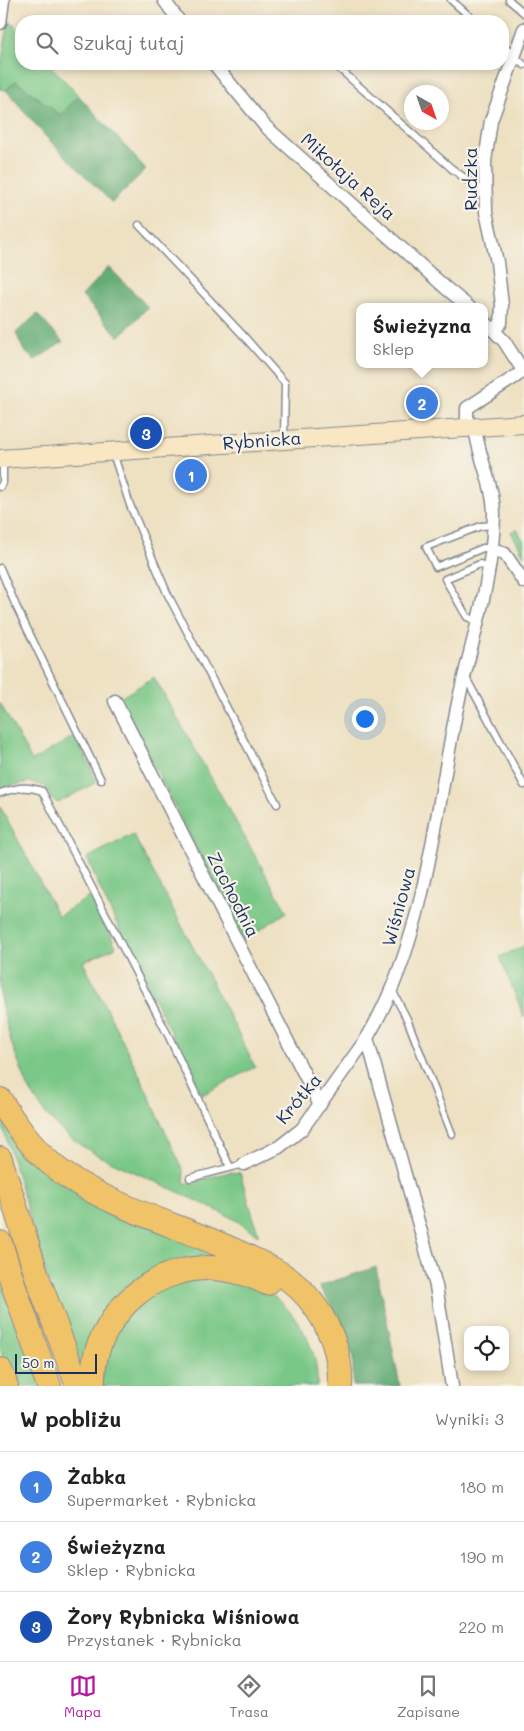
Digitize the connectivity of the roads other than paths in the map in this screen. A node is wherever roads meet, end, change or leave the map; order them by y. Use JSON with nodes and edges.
{"nodes":[{"id":1,"x":3,"y":0,"type":"edge"},
{"id":2,"x":164,"y":0,"type":"edge"},
{"id":3,"x":451,"y":0,"type":"edge"},
{"id":4,"x":510,"y":0,"type":"edge"},
{"id":5,"x":524,"y":13,"type":"edge"},
{"id":6,"x":175,"y":15,"type":"edge"},
{"id":7,"x":468,"y":15,"type":"edge"},
{"id":8,"x":0,"y":23,"type":"edge"},
{"id":9,"x":524,"y":29,"type":"edge"},
{"id":10,"x":509,"y":52,"type":"edge"},
{"id":11,"x":519,"y":61,"type":"edge"},
{"id":12,"x":219,"y":70,"type":"edge"},
{"id":13,"x":341,"y":70,"type":"edge"},
{"id":14,"x":486,"y":194,"type":"junction"},
{"id":15,"x":138,"y":225,"type":"dead end"},
{"id":16,"x":464,"y":303,"type":"edge"},
{"id":17,"x":488,"y":325,"type":"edge"},
{"id":18,"x":494,"y":330,"type":"junction"},
{"id":19,"x":524,"y":371,"type":"edge"},
{"id":20,"x":524,"y":424,"type":"edge"},
{"id":21,"x":471,"y":427,"type":"junction"},
{"id":22,"x":284,"y":440,"type":"junction"},
{"id":23,"x":113,"y":452,"type":"junction"},
{"id":24,"x":1,"y":459,"type":"edge"},
{"id":25,"x":0,"y":487,"type":"edge"},
{"id":26,"x":493,"y":526,"type":"junction"},
{"id":27,"x":491,"y":548,"type":"junction"},
{"id":28,"x":0,"y":568,"type":"edge"},
{"id":29,"x":488,"y":568,"type":"junction"},
{"id":30,"x":524,"y":582,"type":"edge"},
{"id":31,"x":478,"y":620,"type":"junction"},
{"id":32,"x":464,"y":674,"type":"junction"},
{"id":33,"x":114,"y":701,"type":"dead end"},
{"id":34,"x":101,"y":780,"type":"dead end"},
{"id":35,"x":524,"y":785,"type":"edge"},
{"id":36,"x":0,"y":793,"type":"edge"},
{"id":37,"x":277,"y":804,"type":"dead end"},
{"id":38,"x":391,"y":989,"type":"junction"},
{"id":39,"x":366,"y":1038,"type":"junction"},
{"id":40,"x":0,"y":1100,"type":"edge"},
{"id":41,"x":320,"y":1105,"type":"junction"},
{"id":42,"x":452,"y":1134,"type":"dead end"},
{"id":43,"x":0,"y":1159,"type":"edge"},
{"id":44,"x":244,"y":1164,"type":"joint"},
{"id":45,"x":230,"y":1167,"type":"junction"},
{"id":46,"x":190,"y":1178,"type":"dead end"},
{"id":47,"x":0,"y":1243,"type":"edge"},
{"id":48,"x":0,"y":1370,"type":"edge"},
{"id":49,"x":6,"y":1386,"type":"edge"},
{"id":50,"x":49,"y":1386,"type":"edge"},
{"id":51,"x":78,"y":1386,"type":"edge"},
{"id":52,"x":93,"y":1386,"type":"edge"},
{"id":53,"x":326,"y":1386,"type":"edge"},
{"id":54,"x":340,"y":1386,"type":"edge"},
{"id":55,"x":452,"y":1386,"type":"edge"}],
"edges":[{"from":1,"to":8,"type":"street"},
{"from":2,"to":6,"type":"street"},
{"from":3,"to":7,"type":"lane"},
{"from":4,"to":5,"type":"lane"},
{"from":9,"to":11,"type":"street","name":"Rudzka"},
{"from":10,"to":11,"type":"lane"},
{"from":11,"to":14,"type":"street","name":"Rudzka"},
{"from":12,"to":16,"type":"street","name":"Mikołaja Reja"},
{"from":13,"to":14,"type":"lane"},
{"from":14,"to":18,"type":"street","name":"Rudzka"},
{"from":15,"to":22,"type":"lane"},
{"from":17,"to":18,"type":"street"},
{"from":18,"to":19,"type":"street"},
{"from":19,"to":21,"type":"street"},
{"from":20,"to":21,"type":"street","name":"Rybnicka"},
{"from":21,"to":22,"type":"street","name":"Rybnicka"},
{"from":21,"to":26,"type":"street","name":"Wiśniowa"},
{"from":22,"to":23,"type":"street","name":"Rybnicka"},
{"from":23,"to":24,"type":"street","name":"Rybnicka"},
{"from":23,"to":37,"type":"lane"},
{"from":24,"to":25,"type":"lane"},
{"from":26,"to":27,"type":"street","name":"Wiśniowa"},
{"from":26,"to":27,"type":"lane"},
{"from":27,"to":29,"type":"street","name":"Wiśniowa"},
{"from":27,"to":30,"type":"street"},
{"from":28,"to":34,"type":"lane"},
{"from":29,"to":31,"type":"street","name":"Wiśniowa"},
{"from":29,"to":31,"type":"lane"},
{"from":31,"to":32,"type":"street","name":"Wiśniowa"},
{"from":32,"to":35,"type":"lane"},
{"from":32,"to":38,"type":"street","name":"Wiśniowa"},
{"from":33,"to":41,"type":"street","name":"Zachodnia"},
{"from":36,"to":45,"type":"lane"},
{"from":38,"to":39,"type":"street","name":"Wiśniowa"},
{"from":38,"to":42,"type":"lane"},
{"from":39,"to":41,"type":"street","name":"Krótka"},
{"from":39,"to":55,"type":"street"},
{"from":40,"to":54,"type":"highway"},
{"from":41,"to":44,"type":"street","name":"Krótka"},
{"from":43,"to":51,"type":"highway"},
{"from":44,"to":45,"type":"lane"},
{"from":45,"to":46,"type":"lane"},
{"from":47,"to":50,"type":"highway"},
{"from":48,"to":49,"type":"highway"},
{"from":52,"to":53,"type":"highway"}]}
